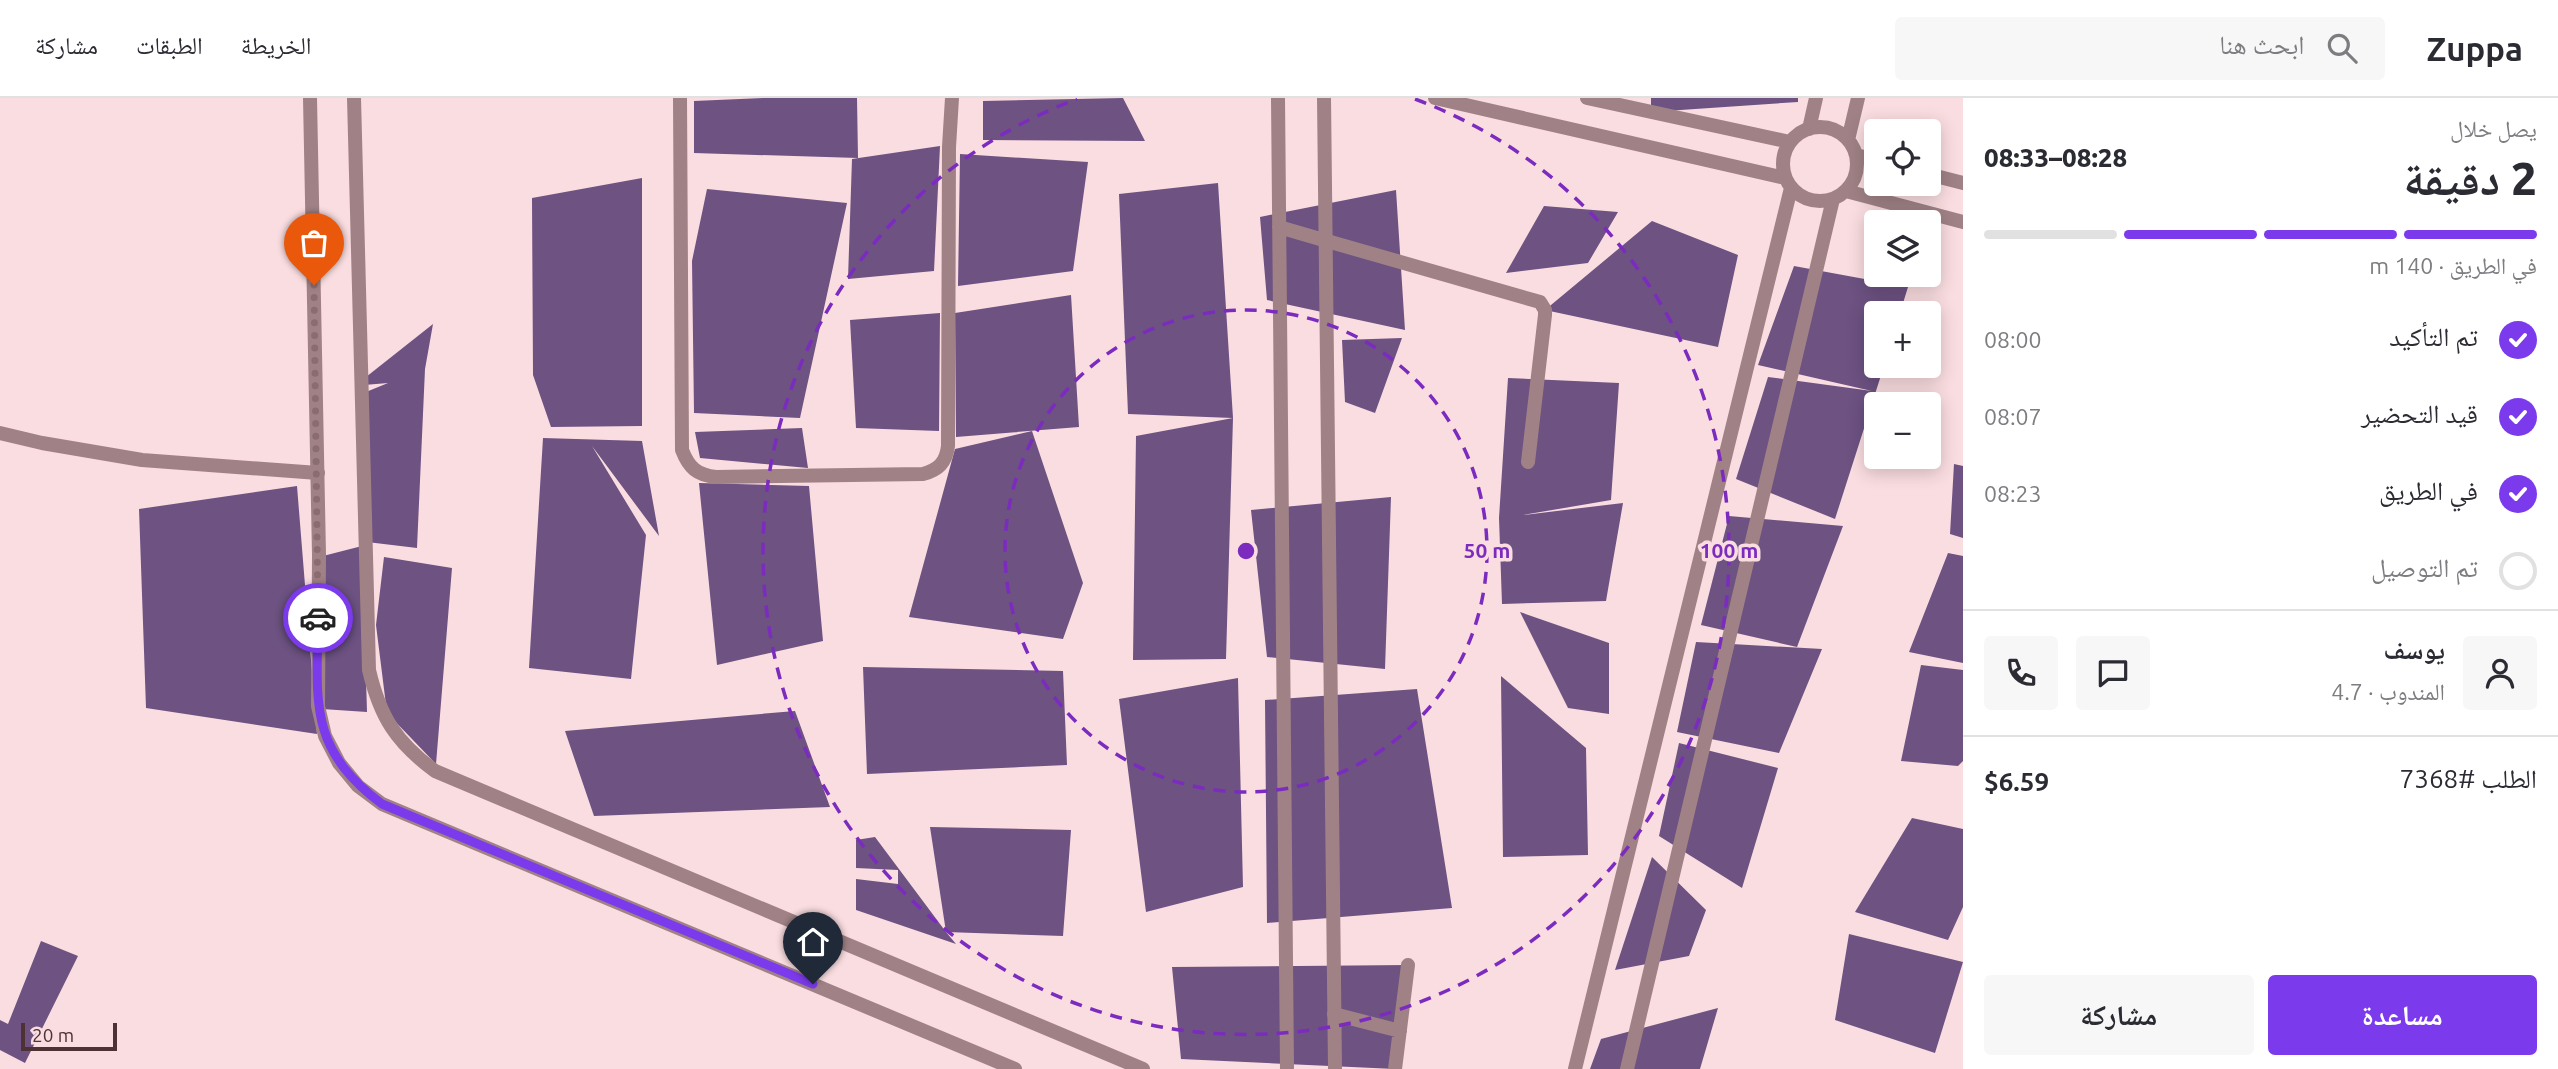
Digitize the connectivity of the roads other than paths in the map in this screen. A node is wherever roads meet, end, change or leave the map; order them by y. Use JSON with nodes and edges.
{"nodes":[{"id":1,"x":310,"y":98,"type":"edge"},
{"id":2,"x":355,"y":98,"type":"edge"},
{"id":3,"x":680,"y":98,"type":"edge"},
{"id":4,"x":952,"y":98,"type":"edge"},
{"id":5,"x":1278,"y":98,"type":"edge"},
{"id":6,"x":1324,"y":98,"type":"edge"},
{"id":7,"x":1436,"y":98,"type":"edge"},
{"id":8,"x":1587,"y":98,"type":"edge"},
{"id":9,"x":1816,"y":98,"type":"edge"},
{"id":10,"x":1857,"y":98,"type":"edge"},
{"id":11,"x":1809,"y":129,"type":"junction"},
{"id":12,"x":1848,"y":140,"type":"junction"},
{"id":13,"x":1790,"y":142,"type":"junction"},
{"id":14,"x":1856,"y":155,"type":"junction"},
{"id":15,"x":1864,"y":157,"type":"edge"},
{"id":16,"x":1941,"y":177,"type":"edge"},
{"id":17,"x":1788,"y":183,"type":"junction"},
{"id":18,"x":1963,"y":183,"type":"edge"},
{"id":19,"x":1846,"y":191,"type":"junction"},
{"id":20,"x":1833,"y":199,"type":"junction"},
{"id":21,"x":1963,"y":222,"type":"edge"},
{"id":22,"x":1279,"y":227,"type":"junction"},
{"id":23,"x":1326,"y":241,"type":"junction"},
{"id":24,"x":0,"y":433,"type":"edge"},
{"id":25,"x":1528,"y":462,"type":"dead end"},
{"id":26,"x":318,"y":473,"type":"junction"},
{"id":27,"x":1408,"y":965,"type":"dead end"},
{"id":28,"x":1334,"y":1014,"type":"junction"},
{"id":29,"x":1400,"y":1031,"type":"junction"},
{"id":30,"x":1015,"y":1069,"type":"edge"},
{"id":31,"x":1143,"y":1069,"type":"edge"},
{"id":32,"x":1287,"y":1069,"type":"edge"},
{"id":33,"x":1335,"y":1069,"type":"edge"},
{"id":34,"x":1395,"y":1069,"type":"edge"},
{"id":35,"x":1575,"y":1069,"type":"edge"},
{"id":36,"x":1627,"y":1069,"type":"edge"}],
"edges":[{"from":1,"to":26,"type":"street"},
{"from":2,"to":31,"type":"street"},
{"from":3,"to":4,"type":"street"},
{"from":5,"to":22,"type":"street"},
{"from":6,"to":23,"type":"street"},
{"from":7,"to":17,"type":"street"},
{"from":8,"to":13,"type":"street"},
{"from":9,"to":11,"type":"street"},
{"from":10,"to":12,"type":"street"},
{"from":11,"to":12,"type":"street"},
{"from":11,"to":13,"type":"street"},
{"from":12,"to":14,"type":"street"},
{"from":13,"to":17,"type":"street"},
{"from":14,"to":15,"type":"street"},
{"from":14,"to":19,"type":"street"},
{"from":16,"to":18,"type":"street"},
{"from":17,"to":20,"type":"street"},
{"from":17,"to":35,"type":"street"},
{"from":19,"to":20,"type":"street"},
{"from":19,"to":21,"type":"street"},
{"from":20,"to":36,"type":"street"},
{"from":22,"to":23,"type":"street"},
{"from":22,"to":32,"type":"street"},
{"from":23,"to":25,"type":"street"},
{"from":23,"to":28,"type":"street"},
{"from":24,"to":26,"type":"street"},
{"from":26,"to":30,"type":"street"},
{"from":27,"to":29,"type":"street"},
{"from":28,"to":29,"type":"street"},
{"from":28,"to":33,"type":"street"},
{"from":29,"to":34,"type":"street"}]}
